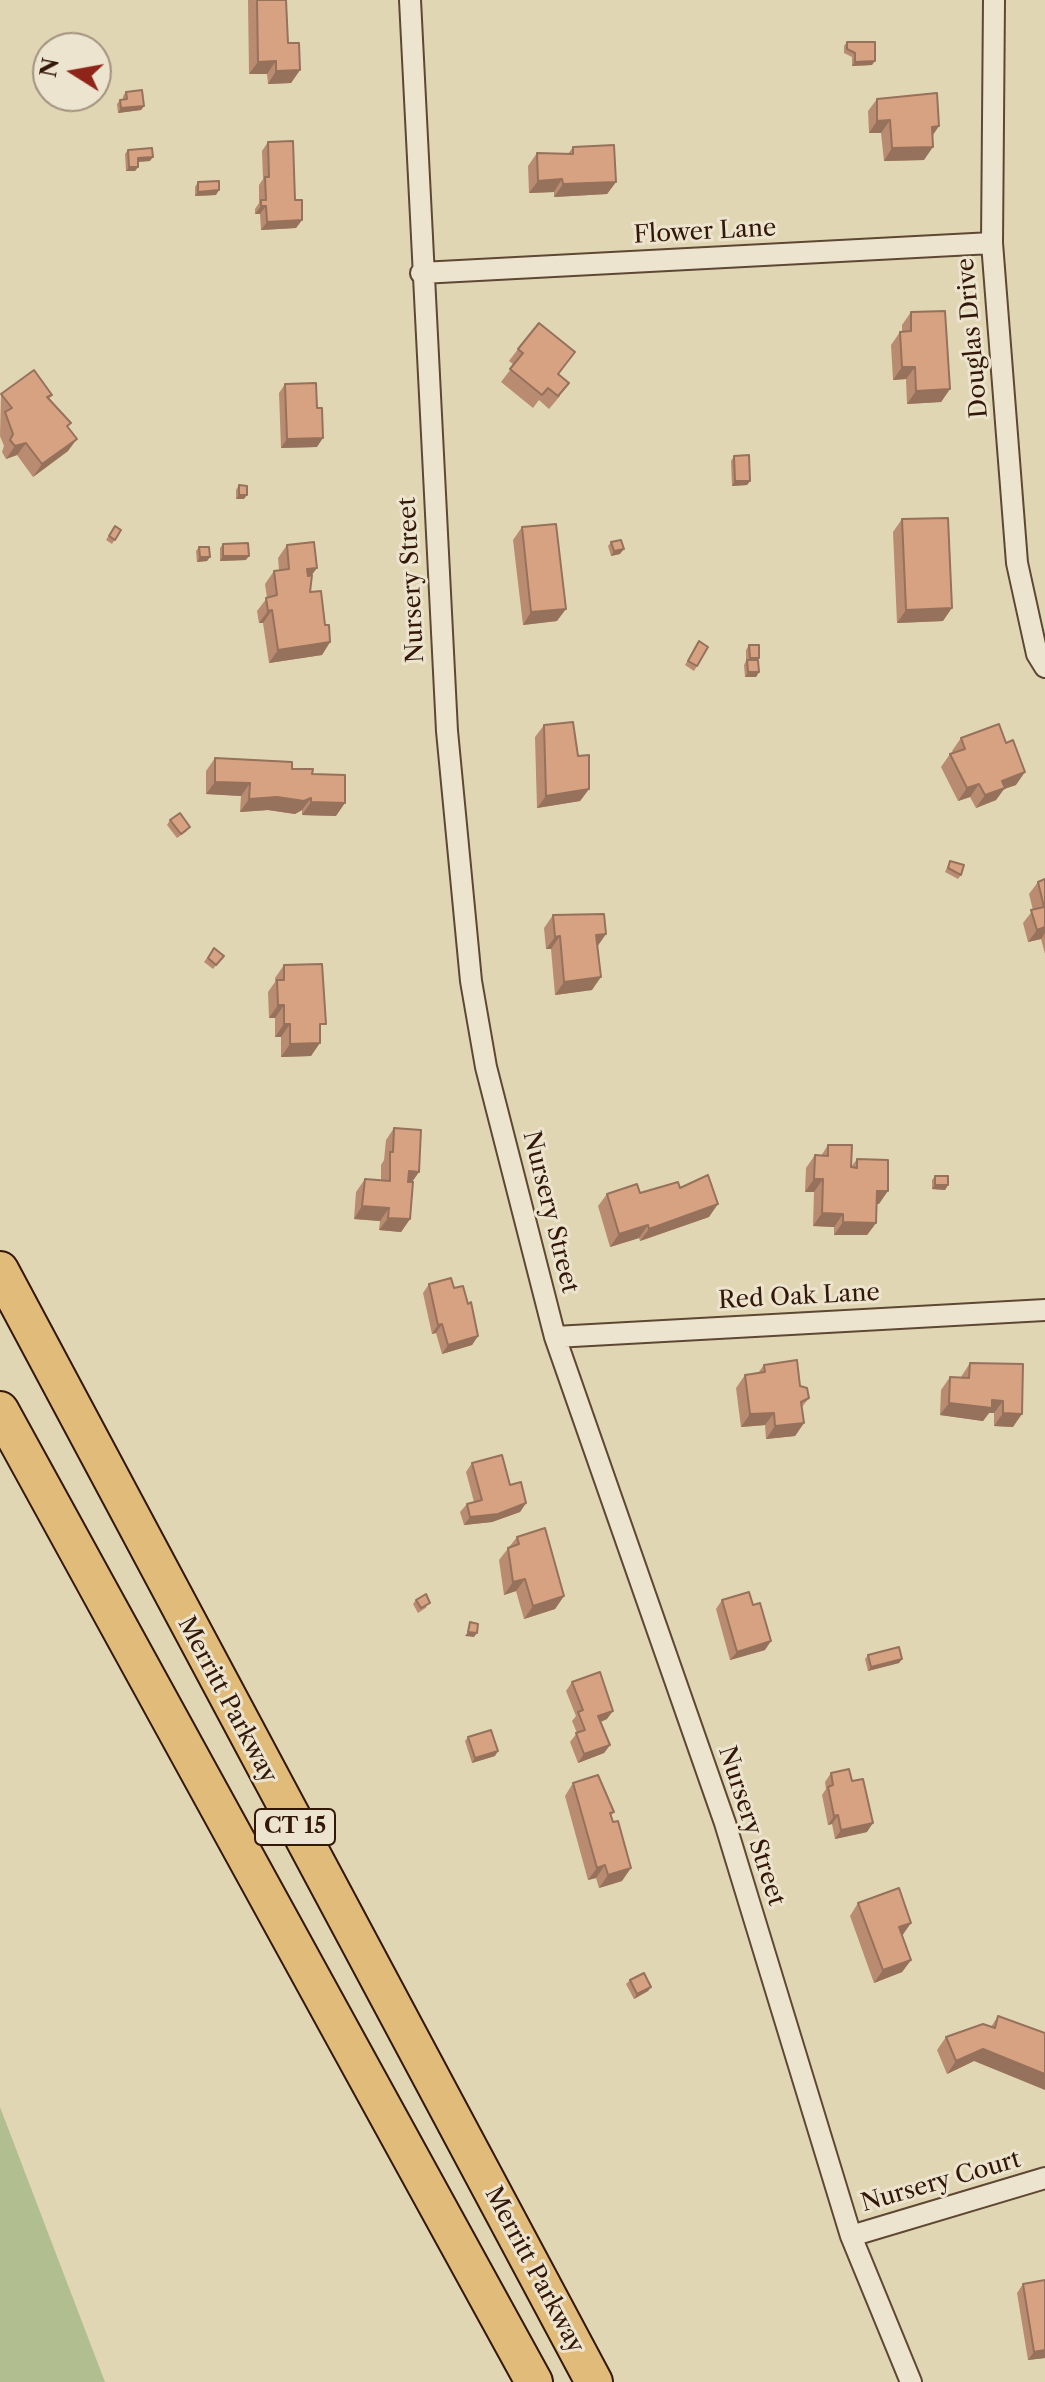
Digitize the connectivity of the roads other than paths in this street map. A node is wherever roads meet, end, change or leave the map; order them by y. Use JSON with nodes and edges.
{"nodes":[{"id":1,"x":410,"y":0,"type":"edge"},
{"id":2,"x":994,"y":0,"type":"edge"},
{"id":3,"x":992,"y":243,"type":"junction"},
{"id":4,"x":421,"y":273,"type":"junction"},
{"id":5,"x":1045,"y":667,"type":"edge"},
{"id":6,"x":0,"y":1270,"type":"edge"},
{"id":7,"x":1045,"y":1310,"type":"edge"},
{"id":8,"x":555,"y":1337,"type":"junction"},
{"id":9,"x":0,"y":1410,"type":"edge"},
{"id":10,"x":1045,"y":2178,"type":"edge"},
{"id":11,"x":851,"y":2236,"type":"junction"},
{"id":12,"x":534,"y":2382,"type":"edge"},
{"id":13,"x":594,"y":2382,"type":"edge"},
{"id":14,"x":911,"y":2382,"type":"edge"}],
"edges":[{"from":1,"to":4,"type":"street","name":"Nursery Street"},
{"from":2,"to":3,"type":"street","name":"Douglas Drive"},
{"from":3,"to":4,"type":"street","name":"Flower Lane"},
{"from":3,"to":5,"type":"street","name":"Douglas Drive"},
{"from":4,"to":8,"type":"street","name":"Nursery Street"},
{"from":6,"to":13,"type":"highway","name":"Merritt Parkway","number":"CT 15"},
{"from":7,"to":8,"type":"street","name":"Red Oak Lane"},
{"from":8,"to":11,"type":"street","name":"Nursery Street"},
{"from":9,"to":12,"type":"highway","number":"CT 15"},
{"from":10,"to":11,"type":"street","name":"Nursery Court"},
{"from":11,"to":14,"type":"street","name":"Nursery Street"}]}
